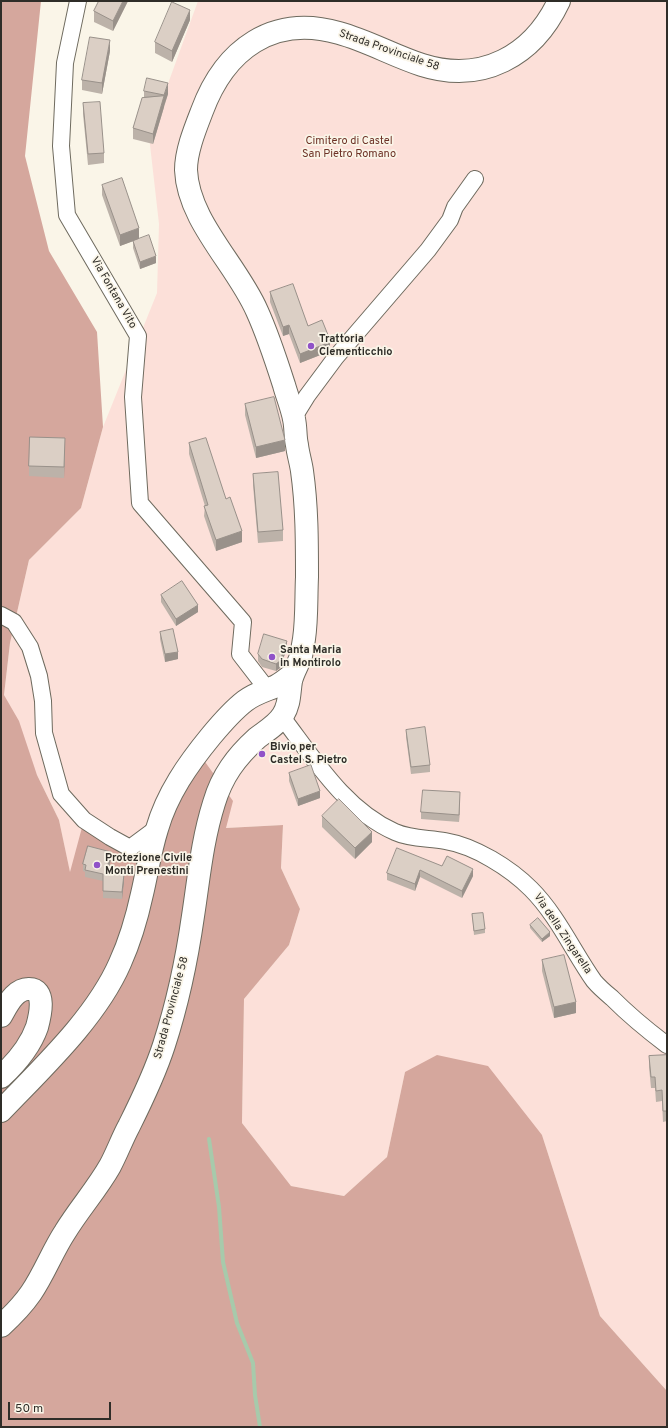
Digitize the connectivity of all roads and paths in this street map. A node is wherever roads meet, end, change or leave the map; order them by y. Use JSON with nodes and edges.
{"nodes":[{"id":1,"x":78,"y":1,"type":"edge"},
{"id":2,"x":559,"y":1,"type":"edge"},
{"id":3,"x":475,"y":179,"type":"dead end"},
{"id":4,"x":294,"y":417,"type":"junction"},
{"id":5,"x":1,"y":615,"type":"edge"},
{"id":6,"x":292,"y":676,"type":"junction"},
{"id":7,"x":267,"y":689,"type":"junction"},
{"id":8,"x":282,"y":717,"type":"junction"},
{"id":9,"x":157,"y":828,"type":"junction"},
{"id":10,"x":1,"y":1016,"type":"edge"},
{"id":11,"x":667,"y":1044,"type":"edge"},
{"id":12,"x":1,"y":1076,"type":"edge"},
{"id":13,"x":1,"y":1111,"type":"edge"},
{"id":14,"x":1,"y":1326,"type":"edge"}],
"edges":[{"from":1,"to":7,"type":"street","name":"Via Fontana Vito"},
{"from":2,"to":4,"type":"street","name":"Strada Provinciale 58"},
{"from":3,"to":4,"type":"street"},
{"from":4,"to":6,"type":"street","name":"Strada Provinciale 58"},
{"from":5,"to":9,"type":"street"},
{"from":6,"to":7,"type":"street"},
{"from":6,"to":8,"type":"street","name":"Strada Provinciale 58"},
{"from":7,"to":9,"type":"street"},
{"from":8,"to":11,"type":"street","name":"Via della Zingarella"},
{"from":8,"to":14,"type":"street","name":"Strada Provinciale 58"},
{"from":9,"to":13,"type":"street"},
{"from":10,"to":12,"type":"street"}]}
